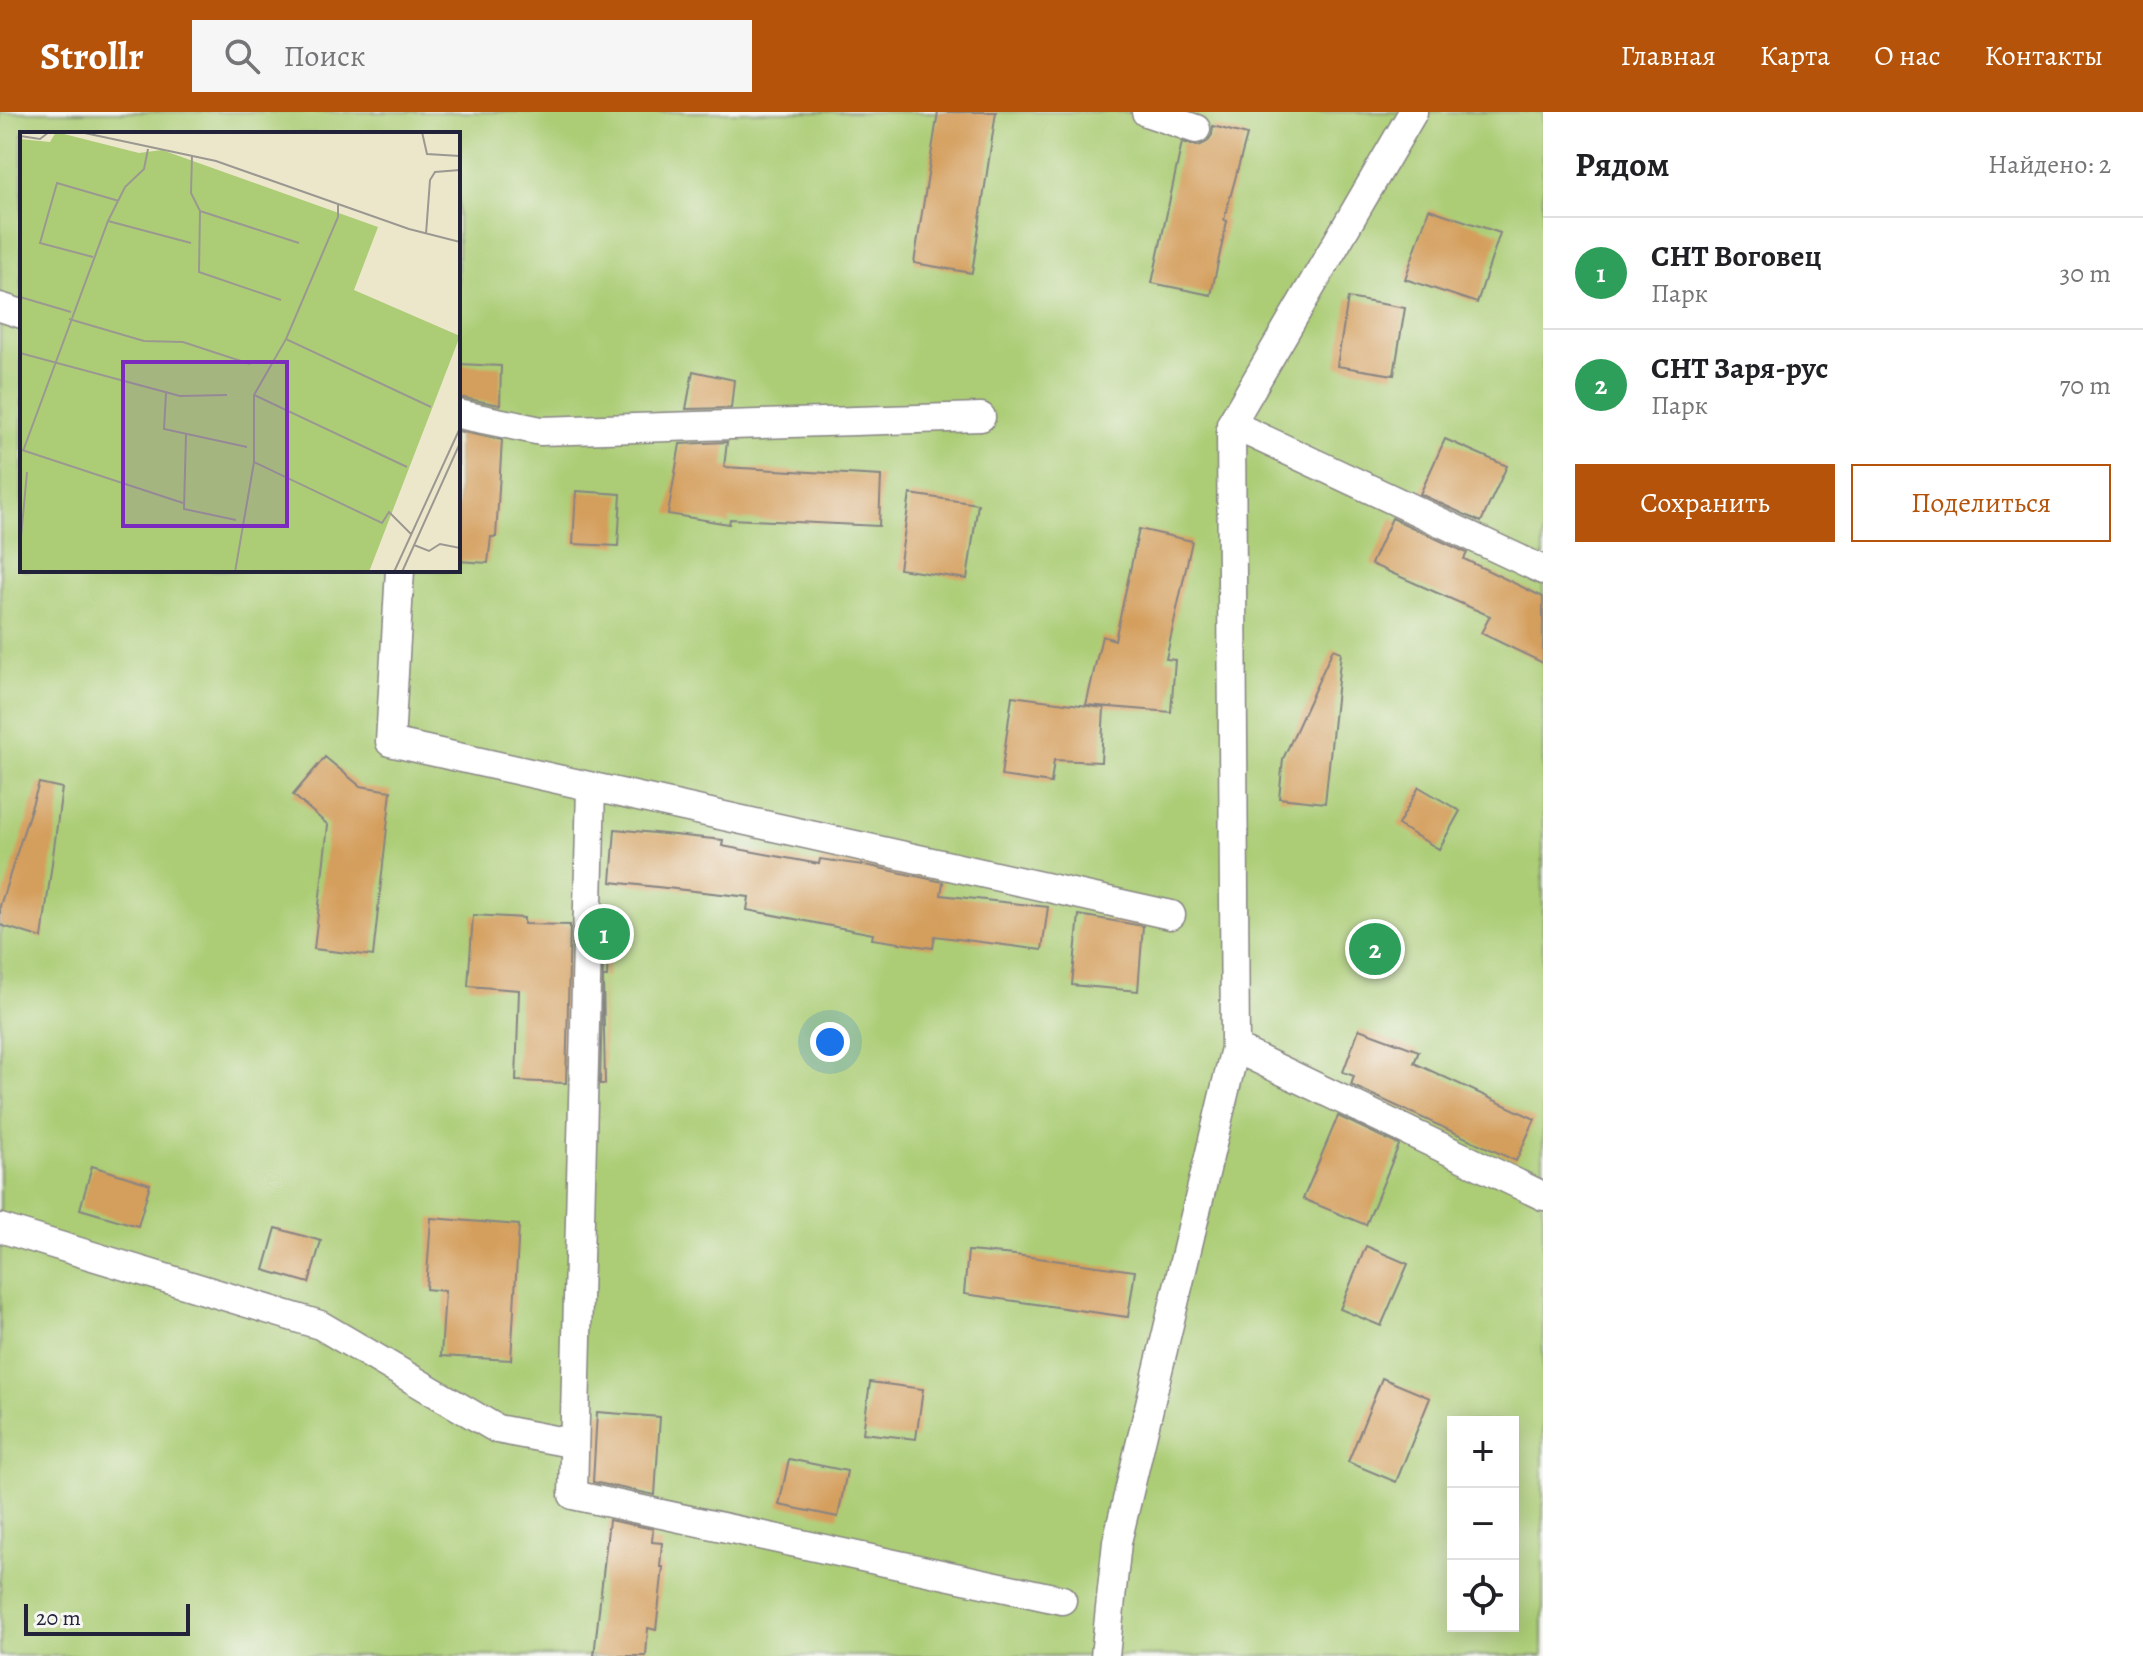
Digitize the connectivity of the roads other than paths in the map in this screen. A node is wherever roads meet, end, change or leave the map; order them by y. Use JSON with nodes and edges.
{"nodes":[{"id":1,"x":1146,"y":112,"type":"edge"},
{"id":2,"x":1413,"y":112,"type":"edge"},
{"id":3,"x":1196,"y":129,"type":"dead end"},
{"id":4,"x":0,"y":307,"type":"edge"},
{"id":5,"x":20,"y":313,"type":"edge"},
{"id":6,"x":460,"y":414,"type":"edge"},
{"id":7,"x":981,"y":417,"type":"dead end"},
{"id":8,"x":1231,"y":424,"type":"junction"},
{"id":9,"x":1543,"y":570,"type":"edge"},
{"id":10,"x":400,"y":572,"type":"edge"},
{"id":11,"x":591,"y":787,"type":"junction"},
{"id":12,"x":1171,"y":915,"type":"dead end"},
{"id":13,"x":1235,"y":1048,"type":"junction"},
{"id":14,"x":1543,"y":1196,"type":"edge"},
{"id":15,"x":0,"y":1228,"type":"edge"},
{"id":16,"x":565,"y":1442,"type":"dead end"},
{"id":17,"x":1062,"y":1600,"type":"dead end"},
{"id":18,"x":1105,"y":1656,"type":"edge"}],
"edges":[{"from":1,"to":3,"type":"lane"},
{"from":2,"to":8,"type":"lane"},
{"from":4,"to":5,"type":"lane"},
{"from":6,"to":7,"type":"lane"},
{"from":8,"to":9,"type":"lane"},
{"from":8,"to":13,"type":"lane"},
{"from":10,"to":11,"type":"lane"},
{"from":11,"to":12,"type":"lane"},
{"from":11,"to":17,"type":"lane"},
{"from":13,"to":14,"type":"lane"},
{"from":13,"to":18,"type":"lane"},
{"from":15,"to":16,"type":"lane"}]}
